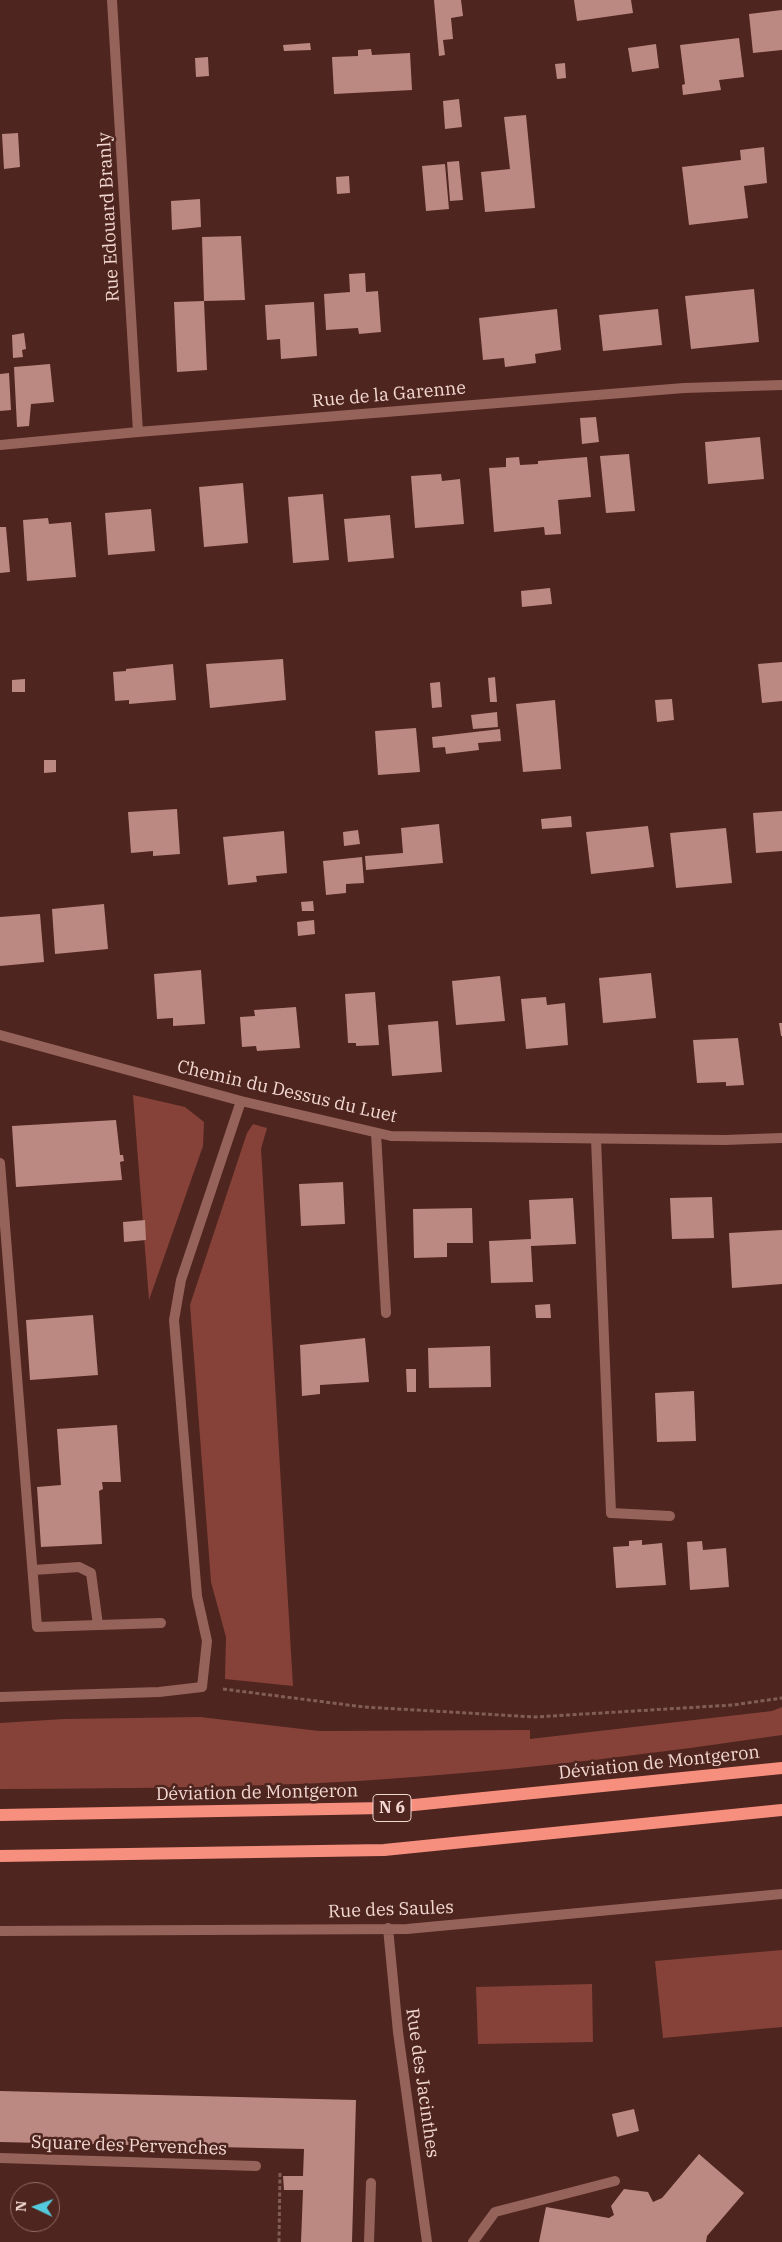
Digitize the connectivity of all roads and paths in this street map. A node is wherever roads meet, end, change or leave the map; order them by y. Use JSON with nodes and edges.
{"nodes":[{"id":1,"x":112,"y":0,"type":"edge"},
{"id":2,"x":782,"y":385,"type":"edge"},
{"id":3,"x":138,"y":432,"type":"junction"},
{"id":4,"x":0,"y":445,"type":"edge"},
{"id":5,"x":0,"y":1035,"type":"edge"},
{"id":6,"x":241,"y":1101,"type":"junction"},
{"id":7,"x":376,"y":1133,"type":"junction"},
{"id":8,"x":782,"y":1138,"type":"edge"},
{"id":9,"x":596,"y":1139,"type":"junction"},
{"id":10,"x":0,"y":1163,"type":"edge"},
{"id":11,"x":386,"y":1313,"type":"dead end"},
{"id":12,"x":670,"y":1516,"type":"dead end"},
{"id":13,"x":33,"y":1570,"type":"junction"},
{"id":14,"x":160,"y":1623,"type":"dead end"},
{"id":15,"x":98,"y":1625,"type":"junction"},
{"id":16,"x":202,"y":1687,"type":"junction"},
{"id":17,"x":0,"y":1697,"type":"edge"},
{"id":18,"x":782,"y":1698,"type":"edge"},
{"id":19,"x":782,"y":1768,"type":"edge"},
{"id":20,"x":782,"y":1810,"type":"edge"},
{"id":21,"x":0,"y":1815,"type":"edge"},
{"id":22,"x":0,"y":1856,"type":"edge"},
{"id":23,"x":782,"y":1894,"type":"edge"},
{"id":24,"x":388,"y":1928,"type":"junction"},
{"id":25,"x":0,"y":1931,"type":"edge"},
{"id":26,"x":0,"y":2158,"type":"edge"},
{"id":27,"x":256,"y":2166,"type":"joint"},
{"id":28,"x":615,"y":2181,"type":"dead end"},
{"id":29,"x":371,"y":2183,"type":"dead end"},
{"id":30,"x":279,"y":2242,"type":"edge"},
{"id":31,"x":369,"y":2242,"type":"edge"},
{"id":32,"x":427,"y":2242,"type":"edge"},
{"id":33,"x":473,"y":2242,"type":"edge"}],
"edges":[{"from":1,"to":3,"type":"street","name":"Rue Edouard Branly"},
{"from":2,"to":3,"type":"street","name":"Rue de la Garenne"},
{"from":3,"to":4,"type":"street","name":"Rue de la Garenne"},
{"from":5,"to":6,"type":"street","name":"Chemin du Dessus du Luet"},
{"from":6,"to":7,"type":"street","name":"Chemin du Dessus du Luet"},
{"from":6,"to":16,"type":"street"},
{"from":7,"to":9,"type":"street","name":"Chemin du Dessus du Luet"},
{"from":7,"to":11,"type":"street"},
{"from":8,"to":9,"type":"street","name":"Chemin du Dessus du Luet"},
{"from":9,"to":12,"type":"street"},
{"from":10,"to":13,"type":"street"},
{"from":13,"to":15,"type":"street"},
{"from":13,"to":15,"type":"street"},
{"from":14,"to":15,"type":"street"},
{"from":16,"to":17,"type":"street"},
{"from":16,"to":18,"type":"path"},
{"from":19,"to":21,"type":"main road","name":"Déviation de Montgeron","number":"N 6"},
{"from":20,"to":22,"type":"main road","number":"N 6"},
{"from":23,"to":24,"type":"street","name":"Rue des Saules"},
{"from":24,"to":25,"type":"street","name":"Rue des Saules"},
{"from":24,"to":32,"type":"street","name":"Rue des Jacinthes"},
{"from":26,"to":27,"type":"street","name":"Square des Pervenches"},
{"from":27,"to":30,"type":"path"},
{"from":28,"to":33,"type":"street"},
{"from":29,"to":31,"type":"street"}]}
